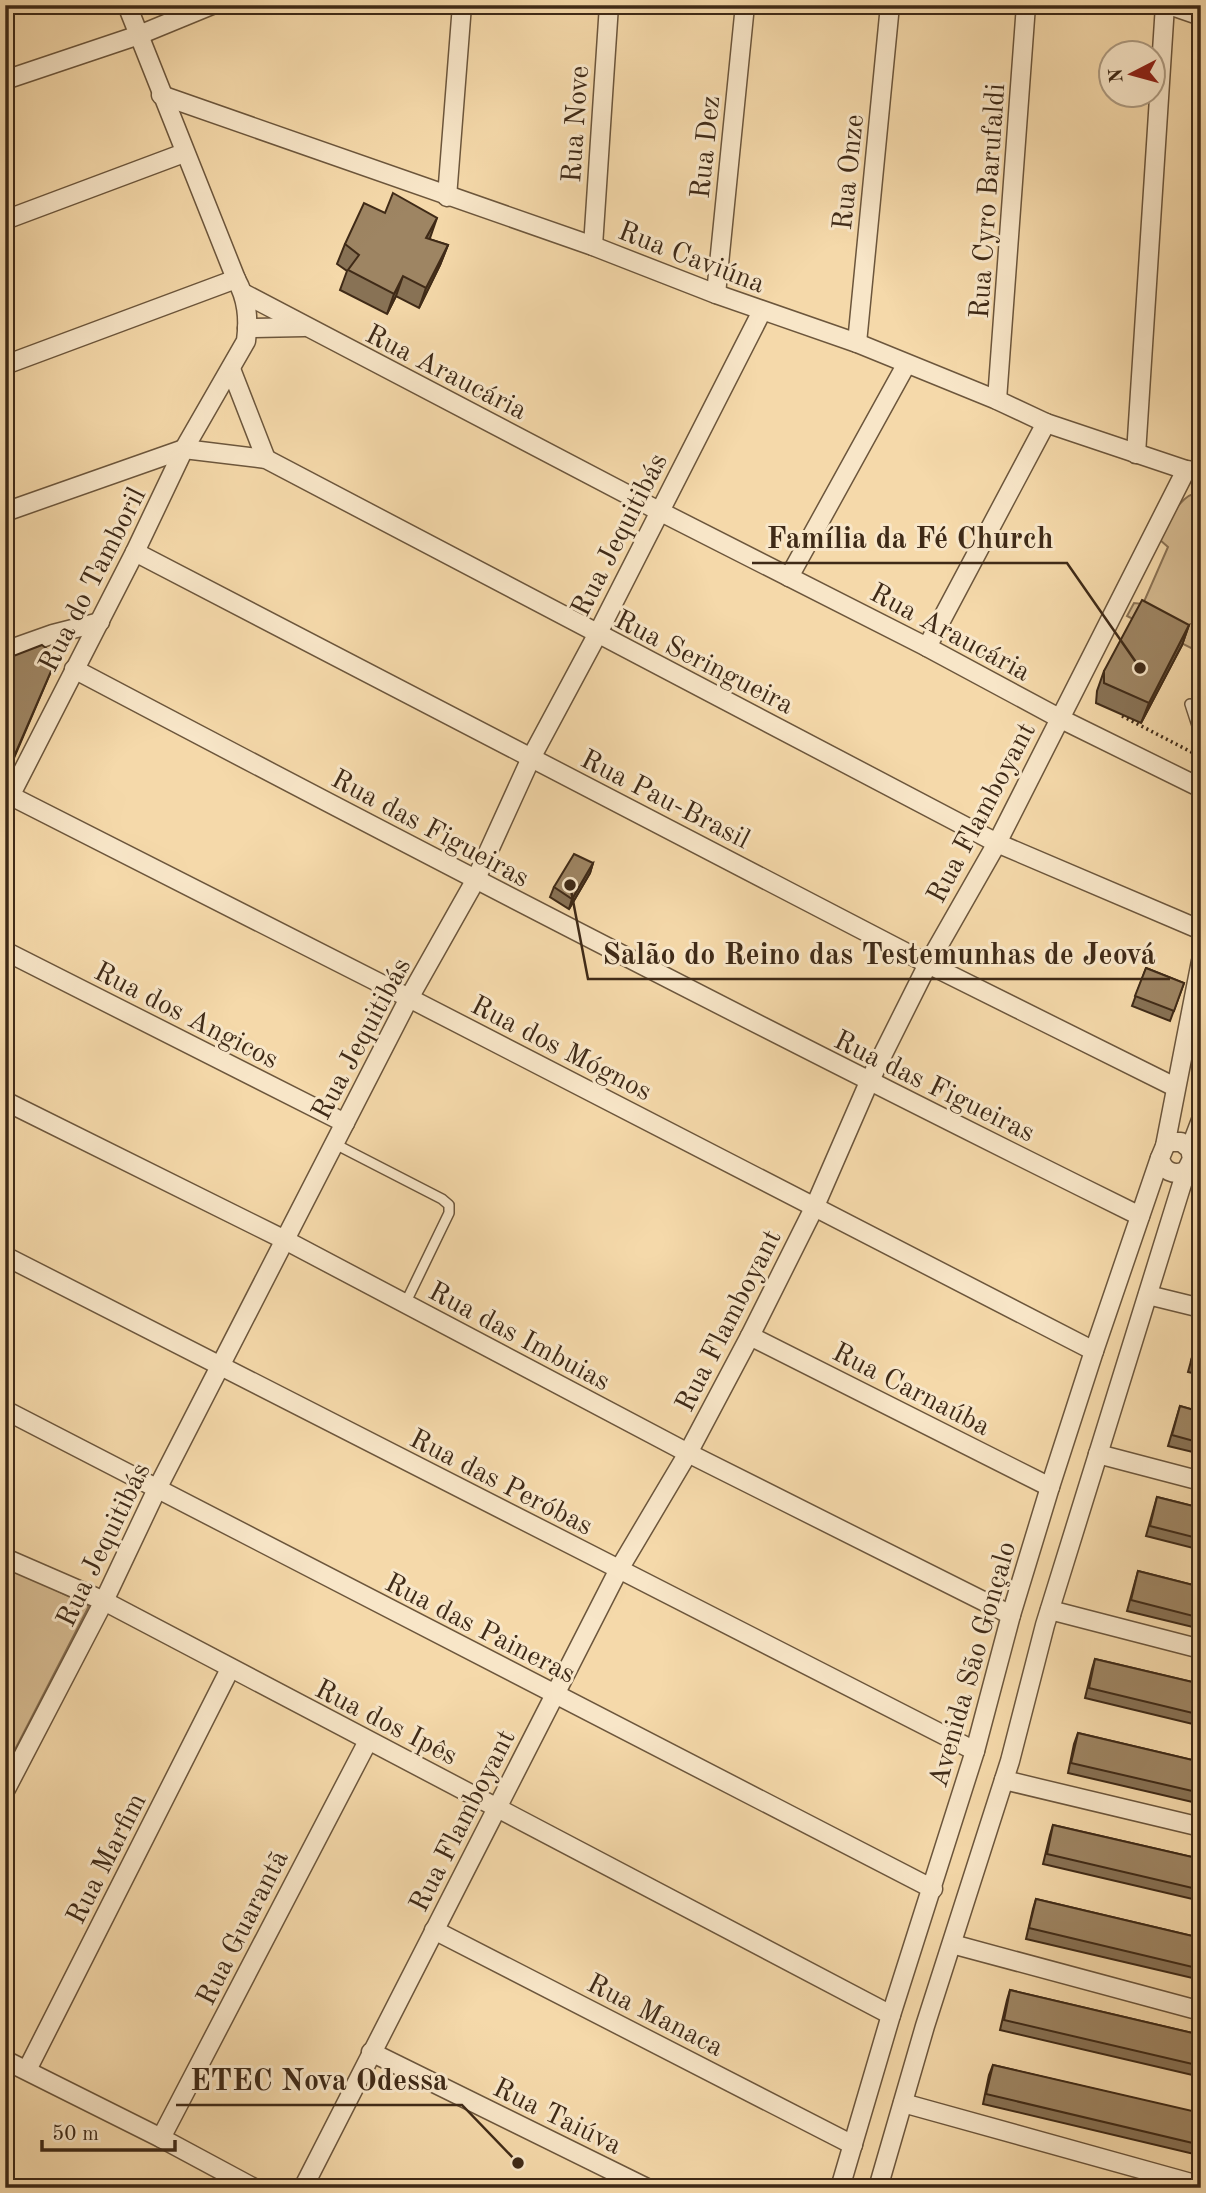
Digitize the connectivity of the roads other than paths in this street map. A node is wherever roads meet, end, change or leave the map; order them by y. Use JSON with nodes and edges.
{"nodes":[{"id":1,"x":127,"y":5,"type":"edge"},
{"id":2,"x":212,"y":5,"type":"edge"},
{"id":3,"x":462,"y":5,"type":"edge"},
{"id":4,"x":608,"y":5,"type":"edge"},
{"id":5,"x":745,"y":5,"type":"edge"},
{"id":6,"x":890,"y":5,"type":"edge"},
{"id":7,"x":1026,"y":5,"type":"edge"},
{"id":8,"x":1167,"y":5,"type":"edge"},
{"id":9,"x":1201,"y":16,"type":"edge"},
{"id":10,"x":139,"y":35,"type":"junction"},
{"id":11,"x":5,"y":80,"type":"edge"},
{"id":12,"x":161,"y":95,"type":"junction"},
{"id":13,"x":184,"y":153,"type":"junction"},
{"id":14,"x":447,"y":197,"type":"junction"},
{"id":15,"x":5,"y":220,"type":"edge"},
{"id":16,"x":593,"y":246,"type":"junction"},
{"id":17,"x":240,"y":287,"type":"junction"},
{"id":18,"x":716,"y":294,"type":"junction"},
{"id":19,"x":762,"y":311,"type":"junction"},
{"id":20,"x":304,"y":327,"type":"junction"},
{"id":21,"x":247,"y":328,"type":"junction"},
{"id":22,"x":857,"y":344,"type":"junction"},
{"id":23,"x":5,"y":365,"type":"edge"},
{"id":24,"x":906,"y":365,"type":"junction"},
{"id":25,"x":231,"y":369,"type":"junction"},
{"id":26,"x":997,"y":400,"type":"junction"},
{"id":27,"x":1046,"y":423,"type":"junction"},
{"id":28,"x":184,"y":449,"type":"junction"},
{"id":29,"x":1136,"y":454,"type":"junction"},
{"id":30,"x":265,"y":459,"type":"junction"},
{"id":31,"x":1194,"y":471,"type":"edge"},
{"id":32,"x":659,"y":511,"type":"junction"},
{"id":33,"x":5,"y":512,"type":"edge"},
{"id":34,"x":135,"y":552,"type":"junction"},
{"id":35,"x":789,"y":577,"type":"junction"},
{"id":36,"x":100,"y":622,"type":"junction"},
{"id":37,"x":597,"y":635,"type":"junction"},
{"id":38,"x":927,"y":647,"type":"junction"},
{"id":39,"x":5,"y":650,"type":"edge"},
{"id":40,"x":74,"y":669,"type":"junction"},
{"id":41,"x":1190,"y":704,"type":"dead end"},
{"id":42,"x":1059,"y":718,"type":"junction"},
{"id":43,"x":1201,"y":738,"type":"edge"},
{"id":44,"x":531,"y":758,"type":"junction"},
{"id":45,"x":1201,"y":788,"type":"edge"},
{"id":46,"x":7,"y":799,"type":"edge"},
{"id":47,"x":997,"y":843,"type":"junction"},
{"id":48,"x":475,"y":881,"type":"junction"},
{"id":49,"x":1201,"y":930,"type":"edge"},
{"id":50,"x":5,"y":951,"type":"edge"},
{"id":51,"x":1201,"y":961,"type":"edge"},
{"id":52,"x":928,"y":964,"type":"junction"},
{"id":53,"x":409,"y":998,"type":"junction"},
{"id":54,"x":869,"y":1082,"type":"junction"},
{"id":55,"x":1175,"y":1087,"type":"junction"},
{"id":56,"x":5,"y":1101,"type":"edge"},
{"id":57,"x":1201,"y":1119,"type":"edge"},
{"id":58,"x":345,"y":1123,"type":"junction"},
{"id":59,"x":335,"y":1144,"type":"junction"},
{"id":60,"x":1163,"y":1152,"type":"junction"},
{"id":61,"x":1192,"y":1159,"type":"edge"},
{"id":62,"x":815,"y":1206,"type":"junction"},
{"id":63,"x":1140,"y":1216,"type":"junction"},
{"id":64,"x":285,"y":1240,"type":"junction"},
{"id":65,"x":5,"y":1256,"type":"edge"},
{"id":66,"x":1147,"y":1294,"type":"junction"},
{"id":67,"x":405,"y":1304,"type":"junction"},
{"id":68,"x":1201,"y":1308,"type":"edge"},
{"id":69,"x":750,"y":1336,"type":"junction"},
{"id":70,"x":1094,"y":1351,"type":"junction"},
{"id":71,"x":221,"y":1364,"type":"junction"},
{"id":72,"x":5,"y":1410,"type":"edge"},
{"id":73,"x":688,"y":1453,"type":"junction"},
{"id":74,"x":1098,"y":1454,"type":"junction"},
{"id":75,"x":1201,"y":1481,"type":"edge"},
{"id":76,"x":1050,"y":1487,"type":"junction"},
{"id":77,"x":157,"y":1489,"type":"junction"},
{"id":78,"x":5,"y":1558,"type":"edge"},
{"id":79,"x":618,"y":1571,"type":"junction"},
{"id":80,"x":104,"y":1601,"type":"junction"},
{"id":81,"x":1050,"y":1610,"type":"junction"},
{"id":82,"x":1011,"y":1615,"type":"junction"},
{"id":83,"x":1201,"y":1649,"type":"edge"},
{"id":84,"x":230,"y":1669,"type":"junction"},
{"id":85,"x":554,"y":1695,"type":"junction"},
{"id":86,"x":368,"y":1741,"type":"junction"},
{"id":87,"x":975,"y":1751,"type":"junction"},
{"id":88,"x":1004,"y":1780,"type":"junction"},
{"id":89,"x":5,"y":1791,"type":"edge"},
{"id":90,"x":496,"y":1808,"type":"junction"},
{"id":91,"x":1201,"y":1827,"type":"edge"},
{"id":92,"x":933,"y":1889,"type":"junction"},
{"id":93,"x":434,"y":1930,"type":"junction"},
{"id":94,"x":952,"y":1944,"type":"junction"},
{"id":95,"x":1201,"y":2011,"type":"edge"},
{"id":96,"x":891,"y":2015,"type":"junction"},
{"id":97,"x":371,"y":2052,"type":"junction"},
{"id":98,"x":5,"y":2060,"type":"edge"},
{"id":99,"x":27,"y":2070,"type":"junction"},
{"id":100,"x":903,"y":2103,"type":"junction"},
{"id":101,"x":161,"y":2138,"type":"junction"},
{"id":102,"x":853,"y":2145,"type":"junction"},
{"id":103,"x":1201,"y":2183,"type":"edge"},
{"id":104,"x":254,"y":2188,"type":"edge"},
{"id":105,"x":303,"y":2188,"type":"edge"},
{"id":106,"x":647,"y":2188,"type":"edge"},
{"id":107,"x":841,"y":2188,"type":"edge"},
{"id":108,"x":878,"y":2188,"type":"edge"}],
"edges":[{"from":1,"to":10,"type":"street"},
{"from":2,"to":10,"type":"street"},
{"from":3,"to":14,"type":"street"},
{"from":4,"to":16,"type":"street","name":"Rua Nove"},
{"from":5,"to":18,"type":"street","name":"Rua Dez"},
{"from":6,"to":22,"type":"street","name":"Rua Onze"},
{"from":7,"to":26,"type":"street","name":"Rua Cyro Barufaldi"},
{"from":8,"to":9,"type":"street"},
{"from":8,"to":29,"type":"street"},
{"from":10,"to":11,"type":"street"},
{"from":10,"to":12,"type":"street"},
{"from":12,"to":13,"type":"street"},
{"from":12,"to":14,"type":"street","name":"Rua Caviúna"},
{"from":13,"to":15,"type":"street"},
{"from":13,"to":17,"type":"street"},
{"from":14,"to":16,"type":"street","name":"Rua Caviúna"},
{"from":16,"to":18,"type":"street","name":"Rua Caviúna"},
{"from":17,"to":20,"type":"street","name":"Rua Araucária"},
{"from":17,"to":21,"type":"street"},
{"from":17,"to":23,"type":"street"},
{"from":18,"to":19,"type":"street","name":"Rua Caviúna"},
{"from":19,"to":22,"type":"street","name":"Rua Caviúna"},
{"from":19,"to":32,"type":"street","name":"Rua Jequitibás"},
{"from":20,"to":21,"type":"street","name":"Rua Araucária"},
{"from":20,"to":32,"type":"street","name":"Rua Araucária"},
{"from":21,"to":25,"type":"street","name":"Rua do Tamboril"},
{"from":22,"to":24,"type":"street","name":"Rua Caviúna"},
{"from":24,"to":26,"type":"street","name":"Rua Caviúna"},
{"from":24,"to":35,"type":"street"},
{"from":25,"to":28,"type":"street","name":"Rua do Tamboril"},
{"from":25,"to":30,"type":"street"},
{"from":26,"to":27,"type":"street","name":"Rua Caviúna"},
{"from":27,"to":29,"type":"street","name":"Rua Caviúna"},
{"from":27,"to":38,"type":"street"},
{"from":28,"to":30,"type":"street","name":"Rua Seringueira"},
{"from":28,"to":33,"type":"street"},
{"from":28,"to":34,"type":"street","name":"Rua do Tamboril"},
{"from":29,"to":31,"type":"street","name":"Rua Caviúna"},
{"from":30,"to":37,"type":"street","name":"Rua Seringueira"},
{"from":31,"to":42,"type":"street","name":"Rua Flamboyant"},
{"from":32,"to":35,"type":"street","name":"Rua Araucária"},
{"from":32,"to":37,"type":"street","name":"Rua Jequitibás"},
{"from":34,"to":36,"type":"street","name":"Rua do Tamboril"},
{"from":34,"to":44,"type":"street","name":"Rua Pau-Brasil"},
{"from":35,"to":38,"type":"street","name":"Rua Araucária"},
{"from":36,"to":39,"type":"street"},
{"from":36,"to":40,"type":"street","name":"Rua do Tamboril"},
{"from":37,"to":44,"type":"street","name":"Rua Jequitibás"},
{"from":37,"to":47,"type":"street","name":"Rua Seringueira"},
{"from":38,"to":42,"type":"street","name":"Rua Araucária"},
{"from":40,"to":46,"type":"street","name":"Rua do Tamboril"},
{"from":40,"to":48,"type":"street","name":"Rua das Figueiras"},
{"from":41,"to":43,"type":"lane"},
{"from":42,"to":45,"type":"street","name":"Rua Araucária"},
{"from":42,"to":47,"type":"street","name":"Rua Flamboyant"},
{"from":44,"to":48,"type":"street","name":"Rua Jequitibás"},
{"from":44,"to":52,"type":"street","name":"Rua Pau-Brasil"},
{"from":46,"to":53,"type":"street","name":"Rua dos Mógnos"},
{"from":47,"to":49,"type":"street","name":"Rua Seringueira"},
{"from":47,"to":52,"type":"street","name":"Rua Flamboyant"},
{"from":48,"to":53,"type":"street","name":"Rua Jequitibás"},
{"from":48,"to":54,"type":"street","name":"Rua das Figueiras"},
{"from":50,"to":58,"type":"street","name":"Rua dos Angicos"},
{"from":51,"to":55,"type":"street","name":"Avenida São Gonçalo"},
{"from":52,"to":54,"type":"street","name":"Rua Flamboyant"},
{"from":52,"to":55,"type":"street","name":"Rua Pau-Brasil"},
{"from":53,"to":58,"type":"street","name":"Rua Jequitibás"},
{"from":53,"to":62,"type":"street","name":"Rua dos Mógnos"},
{"from":54,"to":62,"type":"street","name":"Rua Flamboyant"},
{"from":54,"to":63,"type":"street","name":"Rua das Figueiras"},
{"from":55,"to":60,"type":"street","name":"Avenida São Gonçalo"},
{"from":56,"to":64,"type":"street","name":"Rua das Imbuias"},
{"from":57,"to":61,"type":"street"},
{"from":58,"to":59,"type":"street","name":"Rua Jequitibás"},
{"from":59,"to":64,"type":"street","name":"Rua Jequitibás"},
{"from":59,"to":67,"type":"lane"},
{"from":60,"to":61,"type":"street"},
{"from":60,"to":61,"type":"street"},
{"from":60,"to":63,"type":"street","name":"Avenida São Gonçalo"},
{"from":61,"to":66,"type":"street"},
{"from":62,"to":69,"type":"street","name":"Rua Flamboyant"},
{"from":62,"to":70,"type":"street","name":"Rua dos Mógnos"},
{"from":63,"to":70,"type":"street","name":"Avenida São Gonçalo"},
{"from":64,"to":67,"type":"street","name":"Rua das Imbuias"},
{"from":64,"to":71,"type":"street","name":"Rua Jequitibás"},
{"from":65,"to":71,"type":"street","name":"Rua das Peróbas"},
{"from":66,"to":68,"type":"street"},
{"from":66,"to":74,"type":"street"},
{"from":67,"to":73,"type":"street","name":"Rua das Imbuias"},
{"from":69,"to":73,"type":"street","name":"Rua Flamboyant"},
{"from":69,"to":76,"type":"street","name":"Rua Carnaúba"},
{"from":70,"to":76,"type":"street","name":"Avenida São Gonçalo"},
{"from":71,"to":77,"type":"street","name":"Rua Jequitibás"},
{"from":71,"to":79,"type":"street","name":"Rua das Peróbas"},
{"from":72,"to":77,"type":"street","name":"Rua das Paineras"},
{"from":73,"to":79,"type":"street","name":"Rua Flamboyant"},
{"from":73,"to":82,"type":"street","name":"Rua das Imbuias"},
{"from":74,"to":75,"type":"street"},
{"from":74,"to":81,"type":"street"},
{"from":76,"to":82,"type":"street","name":"Avenida São Gonçalo"},
{"from":77,"to":80,"type":"street","name":"Rua Jequitibás"},
{"from":77,"to":85,"type":"street","name":"Rua das Paineras"},
{"from":78,"to":80,"type":"street","name":"Rua dos Ipês"},
{"from":79,"to":85,"type":"street","name":"Rua Flamboyant"},
{"from":79,"to":87,"type":"street","name":"Rua das Peróbas"},
{"from":80,"to":84,"type":"street","name":"Rua dos Ipês"},
{"from":80,"to":89,"type":"street","name":"Rua Jequitibás"},
{"from":81,"to":83,"type":"street"},
{"from":81,"to":88,"type":"street"},
{"from":82,"to":87,"type":"street","name":"Avenida São Gonçalo"},
{"from":84,"to":86,"type":"street","name":"Rua dos Ipês"},
{"from":84,"to":99,"type":"street","name":"Rua Marfim"},
{"from":85,"to":90,"type":"street","name":"Rua Flamboyant"},
{"from":85,"to":92,"type":"street","name":"Rua das Paineras"},
{"from":86,"to":90,"type":"street","name":"Rua dos Ipês"},
{"from":86,"to":101,"type":"street","name":"Rua Guarantã"},
{"from":87,"to":92,"type":"street","name":"Avenida São Gonçalo"},
{"from":88,"to":91,"type":"street"},
{"from":88,"to":94,"type":"street"},
{"from":90,"to":93,"type":"street","name":"Rua Flamboyant"},
{"from":90,"to":96,"type":"street","name":"Rua dos Ipês"},
{"from":92,"to":96,"type":"street","name":"Avenida São Gonçalo"},
{"from":93,"to":97,"type":"street","name":"Rua Flamboyant"},
{"from":93,"to":102,"type":"street","name":"Rua Manaca"},
{"from":94,"to":95,"type":"street"},
{"from":94,"to":100,"type":"street"},
{"from":96,"to":102,"type":"street","name":"Avenida São Gonçalo"},
{"from":97,"to":105,"type":"street","name":"Rua Flamboyant"},
{"from":97,"to":106,"type":"street","name":"Rua Taiúva"},
{"from":98,"to":99,"type":"street"},
{"from":99,"to":101,"type":"street"},
{"from":100,"to":103,"type":"street"},
{"from":100,"to":108,"type":"street"},
{"from":101,"to":104,"type":"street"},
{"from":102,"to":107,"type":"street","name":"Avenida São Gonçalo"}]}
